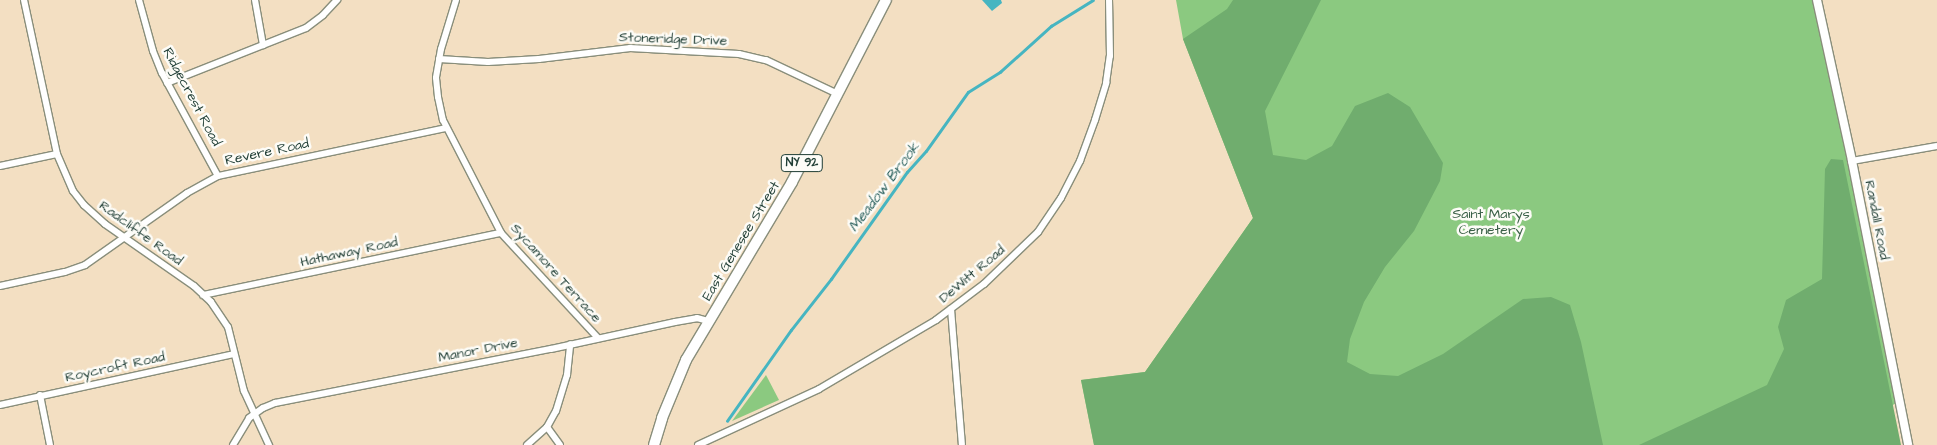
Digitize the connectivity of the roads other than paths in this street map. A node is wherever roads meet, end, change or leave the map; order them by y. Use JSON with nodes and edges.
{"nodes":[{"id":1,"x":24,"y":0,"type":"edge"},
{"id":2,"x":139,"y":0,"type":"edge"},
{"id":3,"x":254,"y":0,"type":"edge"},
{"id":4,"x":337,"y":0,"type":"edge"},
{"id":5,"x":456,"y":0,"type":"edge"},
{"id":6,"x":886,"y":0,"type":"edge"},
{"id":7,"x":1109,"y":0,"type":"edge"},
{"id":8,"x":1817,"y":0,"type":"edge"},
{"id":9,"x":263,"y":45,"type":"junction"},
{"id":10,"x":439,"y":59,"type":"junction"},
{"id":11,"x":168,"y":84,"type":"junction"},
{"id":12,"x":838,"y":94,"type":"junction"},
{"id":13,"x":446,"y":128,"type":"junction"},
{"id":14,"x":1937,"y":146,"type":"edge"},
{"id":15,"x":57,"y":154,"type":"junction"},
{"id":16,"x":1852,"y":161,"type":"junction"},
{"id":17,"x":0,"y":166,"type":"edge"},
{"id":18,"x":218,"y":176,"type":"junction"},
{"id":19,"x":502,"y":233,"type":"junction"},
{"id":20,"x":125,"y":238,"type":"junction"},
{"id":21,"x":0,"y":286,"type":"edge"},
{"id":22,"x":203,"y":294,"type":"junction"},
{"id":23,"x":951,"y":309,"type":"junction"},
{"id":24,"x":708,"y":321,"type":"junction"},
{"id":25,"x":598,"y":338,"type":"junction"},
{"id":26,"x":570,"y":344,"type":"junction"},
{"id":27,"x":234,"y":354,"type":"junction"},
{"id":28,"x":40,"y":396,"type":"junction"},
{"id":29,"x":0,"y":405,"type":"edge"},
{"id":30,"x":254,"y":414,"type":"junction"},
{"id":31,"x":547,"y":427,"type":"junction"},
{"id":32,"x":50,"y":445,"type":"edge"},
{"id":33,"x":233,"y":445,"type":"edge"},
{"id":34,"x":269,"y":445,"type":"edge"},
{"id":35,"x":527,"y":445,"type":"edge"},
{"id":36,"x":560,"y":445,"type":"edge"},
{"id":37,"x":654,"y":445,"type":"edge"},
{"id":38,"x":698,"y":445,"type":"edge"},
{"id":39,"x":962,"y":445,"type":"edge"},
{"id":40,"x":1908,"y":445,"type":"edge"}],
"edges":[{"from":1,"to":15,"type":"street","name":"Radcliffe Road"},
{"from":2,"to":11,"type":"street","name":"Ridgecrest Road"},
{"from":3,"to":9,"type":"street"},
{"from":4,"to":9,"type":"street"},
{"from":5,"to":10,"type":"street","name":"Sycamore Terrace"},
{"from":6,"to":12,"type":"main road","name":"East Genesee Street","number":"NY 92"},
{"from":7,"to":23,"type":"street","name":"DeWitt Road"},
{"from":8,"to":16,"type":"street","name":"Randall Road"},
{"from":9,"to":11,"type":"street"},
{"from":10,"to":12,"type":"street","name":"Stoneridge Drive"},
{"from":10,"to":13,"type":"street","name":"Sycamore Terrace"},
{"from":11,"to":18,"type":"street","name":"Ridgecrest Road"},
{"from":12,"to":24,"type":"main road","name":"East Genesee Street","number":"NY 92"},
{"from":13,"to":18,"type":"street","name":"Revere Road"},
{"from":13,"to":19,"type":"street","name":"Sycamore Terrace"},
{"from":14,"to":16,"type":"street"},
{"from":15,"to":17,"type":"street"},
{"from":15,"to":20,"type":"street","name":"Radcliffe Road"},
{"from":16,"to":40,"type":"street","name":"Randall Road"},
{"from":18,"to":20,"type":"street","name":"Revere Road"},
{"from":19,"to":22,"type":"street","name":"Hathaway Road"},
{"from":19,"to":25,"type":"street","name":"Sycamore Terrace"},
{"from":20,"to":21,"type":"street","name":"Revere Road"},
{"from":20,"to":22,"type":"street","name":"Radcliffe Road"},
{"from":22,"to":27,"type":"street","name":"Radcliffe Road"},
{"from":23,"to":38,"type":"street","name":"DeWitt Road"},
{"from":23,"to":39,"type":"street"},
{"from":24,"to":25,"type":"street","name":"Manor Drive"},
{"from":24,"to":37,"type":"main road","name":"East Genesee Street","number":"NY 92"},
{"from":25,"to":26,"type":"street","name":"Manor Drive"},
{"from":26,"to":30,"type":"street","name":"Manor Drive"},
{"from":26,"to":31,"type":"street"},
{"from":27,"to":28,"type":"street","name":"Roycroft Road"},
{"from":27,"to":30,"type":"street","name":"Radcliffe Road"},
{"from":28,"to":29,"type":"street","name":"Roycroft Road"},
{"from":28,"to":32,"type":"street"},
{"from":30,"to":33,"type":"street"},
{"from":30,"to":34,"type":"street","name":"Radcliffe Road"},
{"from":31,"to":35,"type":"street"},
{"from":31,"to":36,"type":"street"}]}
